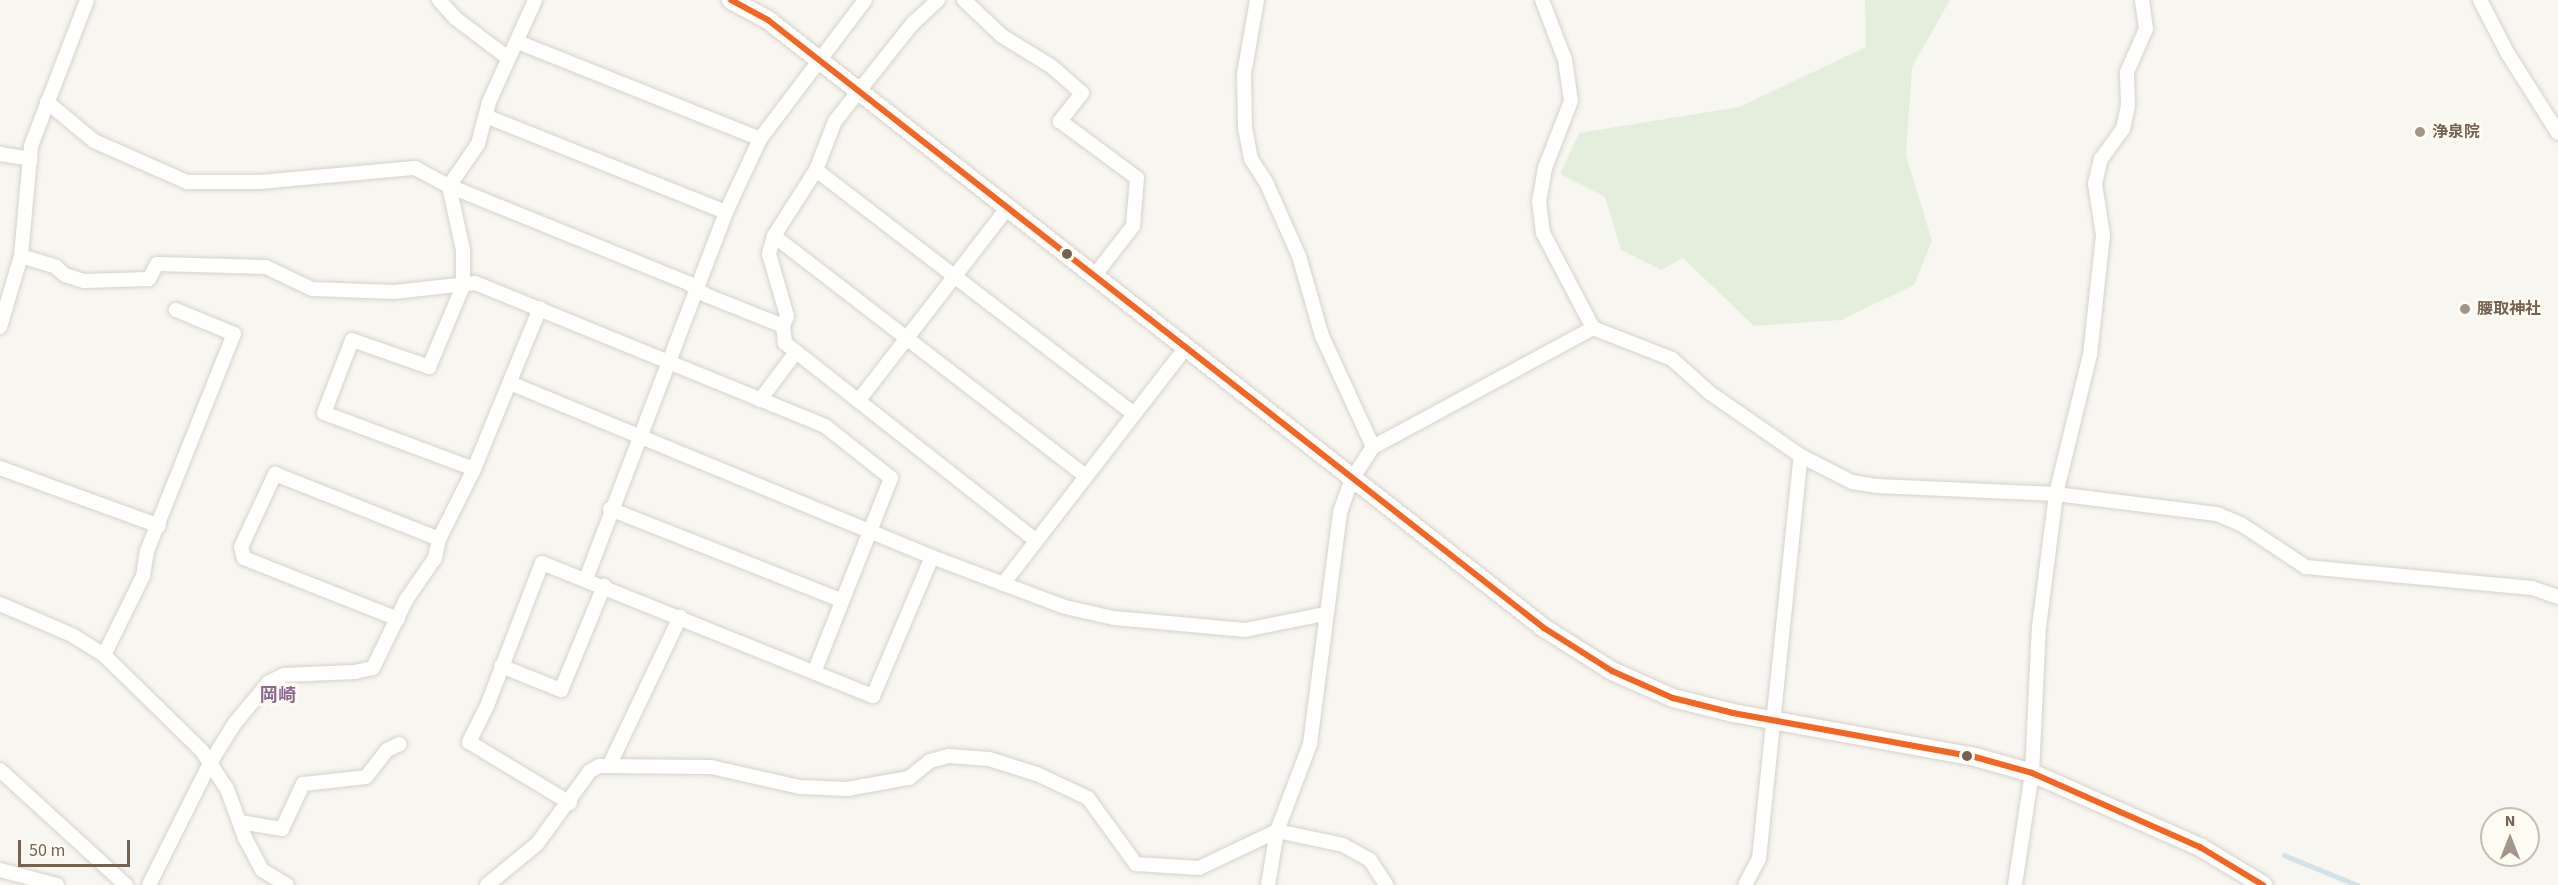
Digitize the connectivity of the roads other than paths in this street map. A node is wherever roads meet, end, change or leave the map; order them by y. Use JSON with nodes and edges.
{"nodes":[{"id":1,"x":87,"y":0,"type":"edge"},
{"id":2,"x":439,"y":0,"type":"edge"},
{"id":3,"x":535,"y":0,"type":"edge"},
{"id":4,"x":731,"y":0,"type":"edge"},
{"id":5,"x":938,"y":0,"type":"edge"},
{"id":6,"x":964,"y":0,"type":"edge"},
{"id":7,"x":1257,"y":0,"type":"edge"},
{"id":8,"x":1542,"y":0,"type":"edge"},
{"id":9,"x":2142,"y":0,"type":"edge"},
{"id":10,"x":2480,"y":0,"type":"edge"},
{"id":11,"x":857,"y":3,"type":"edge"},
{"id":12,"x":518,"y":42,"type":"junction"},
{"id":13,"x":508,"y":58,"type":"junction"},
{"id":14,"x":817,"y":60,"type":"junction"},
{"id":15,"x":860,"y":92,"type":"junction"},
{"id":16,"x":47,"y":102,"type":"junction"},
{"id":17,"x":488,"y":117,"type":"junction"},
{"id":18,"x":2558,"y":133,"type":"edge"},
{"id":19,"x":760,"y":140,"type":"junction"},
{"id":20,"x":0,"y":154,"type":"edge"},
{"id":21,"x":31,"y":159,"type":"junction"},
{"id":22,"x":816,"y":170,"type":"junction"},
{"id":23,"x":449,"y":186,"type":"junction"},
{"id":24,"x":1008,"y":207,"type":"junction"},
{"id":25,"x":726,"y":212,"type":"junction"},
{"id":26,"x":774,"y":236,"type":"junction"},
{"id":27,"x":21,"y":256,"type":"junction"},
{"id":28,"x":1095,"y":275,"type":"junction"},
{"id":29,"x":954,"y":276,"type":"junction"},
{"id":30,"x":463,"y":286,"type":"junction"},
{"id":31,"x":696,"y":289,"type":"junction"},
{"id":32,"x":540,"y":308,"type":"junction"},
{"id":33,"x":176,"y":310,"type":"dead end"},
{"id":34,"x":783,"y":326,"type":"junction"},
{"id":35,"x":0,"y":327,"type":"edge"},
{"id":36,"x":1593,"y":327,"type":"junction"},
{"id":37,"x":905,"y":339,"type":"junction"},
{"id":38,"x":1186,"y":347,"type":"junction"},
{"id":39,"x":796,"y":352,"type":"junction"},
{"id":40,"x":668,"y":361,"type":"junction"},
{"id":41,"x":510,"y":383,"type":"junction"},
{"id":42,"x":760,"y":400,"type":"junction"},
{"id":43,"x":859,"y":400,"type":"junction"},
{"id":44,"x":1134,"y":413,"type":"junction"},
{"id":45,"x":639,"y":434,"type":"junction"},
{"id":46,"x":1373,"y":447,"type":"junction"},
{"id":47,"x":1801,"y":456,"type":"junction"},
{"id":48,"x":0,"y":468,"type":"edge"},
{"id":49,"x":474,"y":469,"type":"junction"},
{"id":50,"x":1084,"y":475,"type":"junction"},
{"id":51,"x":1352,"y":478,"type":"junction"},
{"id":52,"x":2056,"y":494,"type":"junction"},
{"id":53,"x":610,"y":509,"type":"junction"},
{"id":54,"x":159,"y":526,"type":"junction"},
{"id":55,"x":870,"y":529,"type":"junction"},
{"id":56,"x":439,"y":539,"type":"junction"},
{"id":57,"x":1035,"y":540,"type":"junction"},
{"id":58,"x":932,"y":557,"type":"junction"},
{"id":59,"x":586,"y":579,"type":"junction"},
{"id":60,"x":1003,"y":584,"type":"junction"},
{"id":61,"x":603,"y":586,"type":"junction"},
{"id":62,"x":2558,"y":597,"type":"edge"},
{"id":63,"x":841,"y":600,"type":"junction"},
{"id":64,"x":0,"y":604,"type":"edge"},
{"id":65,"x":1324,"y":614,"type":"junction"},
{"id":66,"x":680,"y":617,"type":"junction"},
{"id":67,"x":398,"y":619,"type":"junction"},
{"id":68,"x":104,"y":655,"type":"junction"},
{"id":69,"x":501,"y":666,"type":"junction"},
{"id":70,"x":814,"y":672,"type":"junction"},
{"id":71,"x":1773,"y":720,"type":"junction"},
{"id":72,"x":400,"y":744,"type":"dead end"},
{"id":73,"x":210,"y":763,"type":"junction"},
{"id":74,"x":610,"y":764,"type":"junction"},
{"id":75,"x":0,"y":770,"type":"edge"},
{"id":76,"x":2032,"y":773,"type":"junction"},
{"id":77,"x":570,"y":803,"type":"junction"},
{"id":78,"x":240,"y":822,"type":"junction"},
{"id":79,"x":1277,"y":831,"type":"junction"},
{"id":80,"x":0,"y":870,"type":"edge"},
{"id":81,"x":57,"y":885,"type":"edge"},
{"id":82,"x":126,"y":885,"type":"edge"},
{"id":83,"x":148,"y":885,"type":"edge"},
{"id":84,"x":286,"y":885,"type":"edge"},
{"id":85,"x":487,"y":885,"type":"edge"},
{"id":86,"x":1268,"y":885,"type":"edge"},
{"id":87,"x":1386,"y":885,"type":"edge"},
{"id":88,"x":1745,"y":885,"type":"edge"},
{"id":89,"x":2015,"y":885,"type":"edge"},
{"id":90,"x":2263,"y":885,"type":"edge"}],
"edges":[{"from":1,"to":16,"type":"street"},
{"from":2,"to":13,"type":"street"},
{"from":3,"to":12,"type":"street"},
{"from":4,"to":14,"type":"street"},
{"from":5,"to":15,"type":"street"},
{"from":6,"to":28,"type":"street"},
{"from":7,"to":46,"type":"street"},
{"from":8,"to":36,"type":"street"},
{"from":9,"to":52,"type":"street"},
{"from":10,"to":18,"type":"street"},
{"from":11,"to":14,"type":"street"},
{"from":12,"to":13,"type":"street"},
{"from":12,"to":19,"type":"street"},
{"from":13,"to":17,"type":"street"},
{"from":14,"to":15,"type":"street"},
{"from":14,"to":19,"type":"street"},
{"from":15,"to":22,"type":"street"},
{"from":15,"to":24,"type":"street"},
{"from":16,"to":21,"type":"street"},
{"from":16,"to":23,"type":"street"},
{"from":17,"to":23,"type":"street"},
{"from":17,"to":25,"type":"street"},
{"from":19,"to":25,"type":"street"},
{"from":20,"to":21,"type":"street"},
{"from":21,"to":27,"type":"street"},
{"from":22,"to":26,"type":"street"},
{"from":22,"to":29,"type":"street"},
{"from":23,"to":30,"type":"street"},
{"from":23,"to":31,"type":"street"},
{"from":24,"to":28,"type":"street"},
{"from":24,"to":29,"type":"street"},
{"from":25,"to":31,"type":"street"},
{"from":26,"to":34,"type":"street"},
{"from":26,"to":37,"type":"street"},
{"from":27,"to":30,"type":"street"},
{"from":27,"to":35,"type":"street"},
{"from":28,"to":38,"type":"street"},
{"from":29,"to":37,"type":"street"},
{"from":29,"to":44,"type":"street"},
{"from":30,"to":32,"type":"street"},
{"from":30,"to":49,"type":"street"},
{"from":31,"to":34,"type":"street"},
{"from":31,"to":40,"type":"street"},
{"from":32,"to":40,"type":"street"},
{"from":32,"to":41,"type":"street"},
{"from":33,"to":54,"type":"street"},
{"from":34,"to":39,"type":"street"},
{"from":36,"to":46,"type":"street"},
{"from":36,"to":47,"type":"street"},
{"from":37,"to":43,"type":"street"},
{"from":37,"to":50,"type":"street"},
{"from":38,"to":44,"type":"street"},
{"from":38,"to":51,"type":"street"},
{"from":39,"to":42,"type":"street"},
{"from":39,"to":43,"type":"street"},
{"from":40,"to":42,"type":"street"},
{"from":40,"to":45,"type":"street"},
{"from":41,"to":45,"type":"street"},
{"from":41,"to":49,"type":"street"},
{"from":42,"to":55,"type":"street"},
{"from":43,"to":57,"type":"street"},
{"from":44,"to":50,"type":"street"},
{"from":45,"to":53,"type":"street"},
{"from":45,"to":55,"type":"street"},
{"from":46,"to":51,"type":"street"},
{"from":47,"to":52,"type":"street"},
{"from":47,"to":71,"type":"street"},
{"from":48,"to":54,"type":"street"},
{"from":49,"to":56,"type":"street"},
{"from":50,"to":57,"type":"street"},
{"from":51,"to":65,"type":"street"},
{"from":51,"to":71,"type":"street"},
{"from":52,"to":62,"type":"street"},
{"from":52,"to":76,"type":"street"},
{"from":53,"to":59,"type":"street"},
{"from":53,"to":63,"type":"street"},
{"from":54,"to":68,"type":"street"},
{"from":55,"to":58,"type":"street"},
{"from":55,"to":63,"type":"street"},
{"from":56,"to":67,"type":"street"},
{"from":56,"to":67,"type":"street"},
{"from":57,"to":60,"type":"street"},
{"from":58,"to":60,"type":"street"},
{"from":58,"to":70,"type":"street"},
{"from":59,"to":61,"type":"street"},
{"from":59,"to":69,"type":"street"},
{"from":60,"to":65,"type":"street"},
{"from":61,"to":66,"type":"street"},
{"from":61,"to":69,"type":"street"},
{"from":63,"to":70,"type":"street"},
{"from":64,"to":68,"type":"street"},
{"from":65,"to":79,"type":"street"},
{"from":66,"to":70,"type":"street"},
{"from":66,"to":74,"type":"street"},
{"from":67,"to":73,"type":"street"},
{"from":68,"to":73,"type":"street"},
{"from":69,"to":77,"type":"street"},
{"from":71,"to":76,"type":"street"},
{"from":71,"to":88,"type":"street"},
{"from":72,"to":78,"type":"street"},
{"from":73,"to":78,"type":"street"},
{"from":73,"to":83,"type":"street"},
{"from":74,"to":77,"type":"street"},
{"from":74,"to":79,"type":"street"},
{"from":75,"to":82,"type":"street"},
{"from":76,"to":89,"type":"street"},
{"from":76,"to":90,"type":"street"},
{"from":77,"to":85,"type":"street"},
{"from":78,"to":84,"type":"street"},
{"from":79,"to":86,"type":"street"},
{"from":79,"to":87,"type":"street"},
{"from":80,"to":81,"type":"street"}]}
